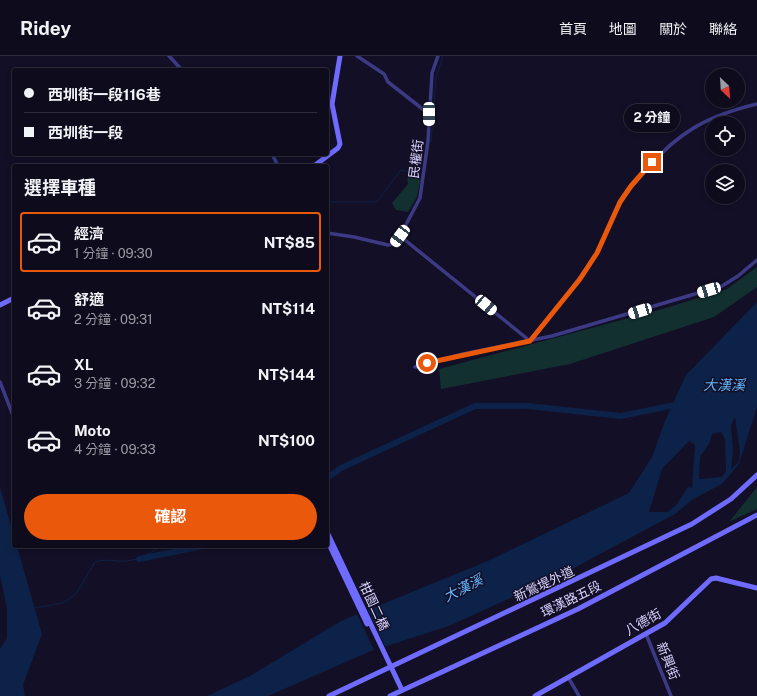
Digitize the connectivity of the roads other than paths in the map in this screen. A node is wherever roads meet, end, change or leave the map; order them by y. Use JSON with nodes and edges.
{"nodes":[{"id":1,"x":170,"y":56,"type":"edge"},
{"id":2,"x":340,"y":56,"type":"edge"},
{"id":3,"x":357,"y":56,"type":"edge"},
{"id":4,"x":438,"y":56,"type":"edge"},
{"id":5,"x":180,"y":68,"type":"edge"},
{"id":6,"x":757,"y":104,"type":"edge"},
{"id":7,"x":429,"y":114,"type":"junction"},
{"id":8,"x":329,"y":155,"type":"edge"},
{"id":9,"x":327,"y":156,"type":"edge"},
{"id":10,"x":317,"y":164,"type":"edge"},
{"id":11,"x":329,"y":233,"type":"edge"},
{"id":12,"x":400,"y":236,"type":"junction"},
{"id":13,"x":757,"y":260,"type":"edge"},
{"id":14,"x":12,"y":299,"type":"edge"},
{"id":15,"x":0,"y":305,"type":"edge"},
{"id":16,"x":530,"y":341,"type":"junction"},
{"id":17,"x":415,"y":366,"type":"dead end"},
{"id":18,"x":0,"y":382,"type":"edge"},
{"id":19,"x":12,"y":413,"type":"edge"},
{"id":20,"x":757,"y":475,"type":"edge"},
{"id":21,"x":757,"y":516,"type":"edge"},
{"id":22,"x":329,"y":536,"type":"edge"},
{"id":23,"x":329,"y":544,"type":"edge"},
{"id":24,"x":757,"y":588,"type":"edge"},
{"id":25,"x":646,"y":634,"type":"junction"},
{"id":26,"x":568,"y":677,"type":"junction"},
{"id":27,"x":401,"y":693,"type":"edge"},
{"id":28,"x":329,"y":696,"type":"edge"},
{"id":29,"x":390,"y":696,"type":"edge"},
{"id":30,"x":405,"y":696,"type":"edge"},
{"id":31,"x":535,"y":696,"type":"edge"},
{"id":32,"x":579,"y":696,"type":"edge"},
{"id":33,"x":671,"y":696,"type":"edge"}],
"edges":[{"from":1,"to":5,"type":"street"},
{"from":2,"to":8,"type":"street"},
{"from":3,"to":7,"type":"street"},
{"from":4,"to":7,"type":"street","name":"民權街"},
{"from":6,"to":16,"type":"street"},
{"from":7,"to":12,"type":"street","name":"民權街"},
{"from":9,"to":10,"type":"street"},
{"from":11,"to":12,"type":"street"},
{"from":12,"to":16,"type":"street"},
{"from":13,"to":16,"type":"street"},
{"from":14,"to":15,"type":"street"},
{"from":16,"to":17,"type":"street"},
{"from":18,"to":19,"type":"street"},
{"from":20,"to":28,"type":"street","name":"新鶯堤外道"},
{"from":21,"to":27,"type":"street","name":"環漢路五段"},
{"from":22,"to":27,"type":"street","name":"柑園二橋","bridge":true},
{"from":23,"to":27,"type":"street","name":"柑園二橋","bridge":true},
{"from":24,"to":25,"type":"street","name":"八德街"},
{"from":25,"to":26,"type":"street","name":"八德街"},
{"from":25,"to":33,"type":"street","name":"新興街"},
{"from":26,"to":31,"type":"street","name":"八德街"},
{"from":26,"to":32,"type":"street"},
{"from":27,"to":29,"type":"street","name":"環漢路五段"},
{"from":27,"to":30,"type":"street"}]}
